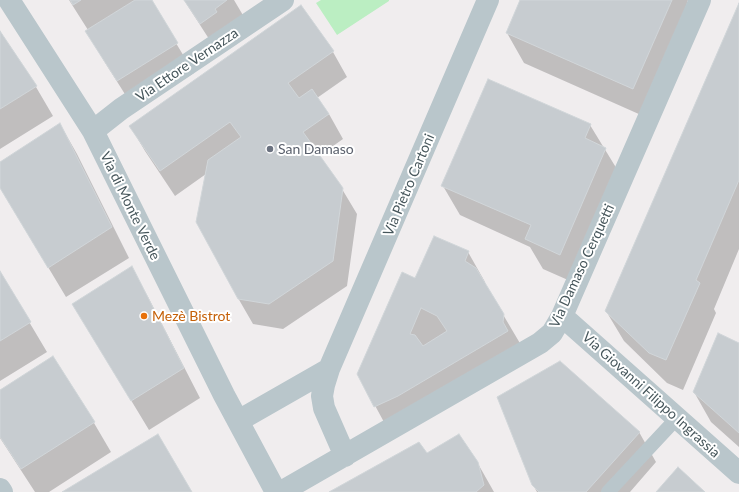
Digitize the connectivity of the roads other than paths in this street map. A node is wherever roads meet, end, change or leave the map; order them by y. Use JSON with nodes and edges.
{"nodes":[{"id":1,"x":9,"y":0,"type":"edge"},
{"id":2,"x":283,"y":0,"type":"edge"},
{"id":3,"x":488,"y":0,"type":"edge"},
{"id":4,"x":700,"y":0,"type":"edge"},
{"id":5,"x":93,"y":131,"type":"junction"},
{"id":6,"x":562,"y":316,"type":"junction"},
{"id":7,"x":329,"y":369,"type":"junction"},
{"id":8,"x":677,"y":418,"type":"junction"},
{"id":9,"x":238,"y":421,"type":"junction"},
{"id":10,"x":345,"y":456,"type":"junction"},
{"id":11,"x":739,"y":473,"type":"edge"},
{"id":12,"x":0,"y":489,"type":"edge"},
{"id":13,"x":2,"y":492,"type":"edge"},
{"id":14,"x":276,"y":492,"type":"edge"},
{"id":15,"x":281,"y":492,"type":"edge"},
{"id":16,"x":608,"y":492,"type":"edge"}],
"edges":[{"from":1,"to":5,"type":"street","name":"Via di Monte Verde"},
{"from":2,"to":5,"type":"street","name":"Via Ettore Vernazza"},
{"from":3,"to":7,"type":"street","name":"Via Pietro Cartoni"},
{"from":4,"to":6,"type":"street","name":"Via Damaso Cerquetti"},
{"from":5,"to":9,"type":"street","name":"Via di Monte Verde"},
{"from":6,"to":8,"type":"street","name":"Via Giovanni Filippo Ingrassia"},
{"from":6,"to":10,"type":"street","name":"Via Damaso Cerquetti"},
{"from":7,"to":9,"type":"street"},
{"from":7,"to":10,"type":"street","name":"Via Pietro Cartoni"},
{"from":8,"to":11,"type":"street","name":"Via Giovanni Filippo Ingrassia"},
{"from":8,"to":16,"type":"lane"},
{"from":9,"to":14,"type":"street","name":"Via di Monte Verde"},
{"from":10,"to":15,"type":"street","name":"Via Damaso Cerquetti"},
{"from":12,"to":13,"type":"street"}]}
